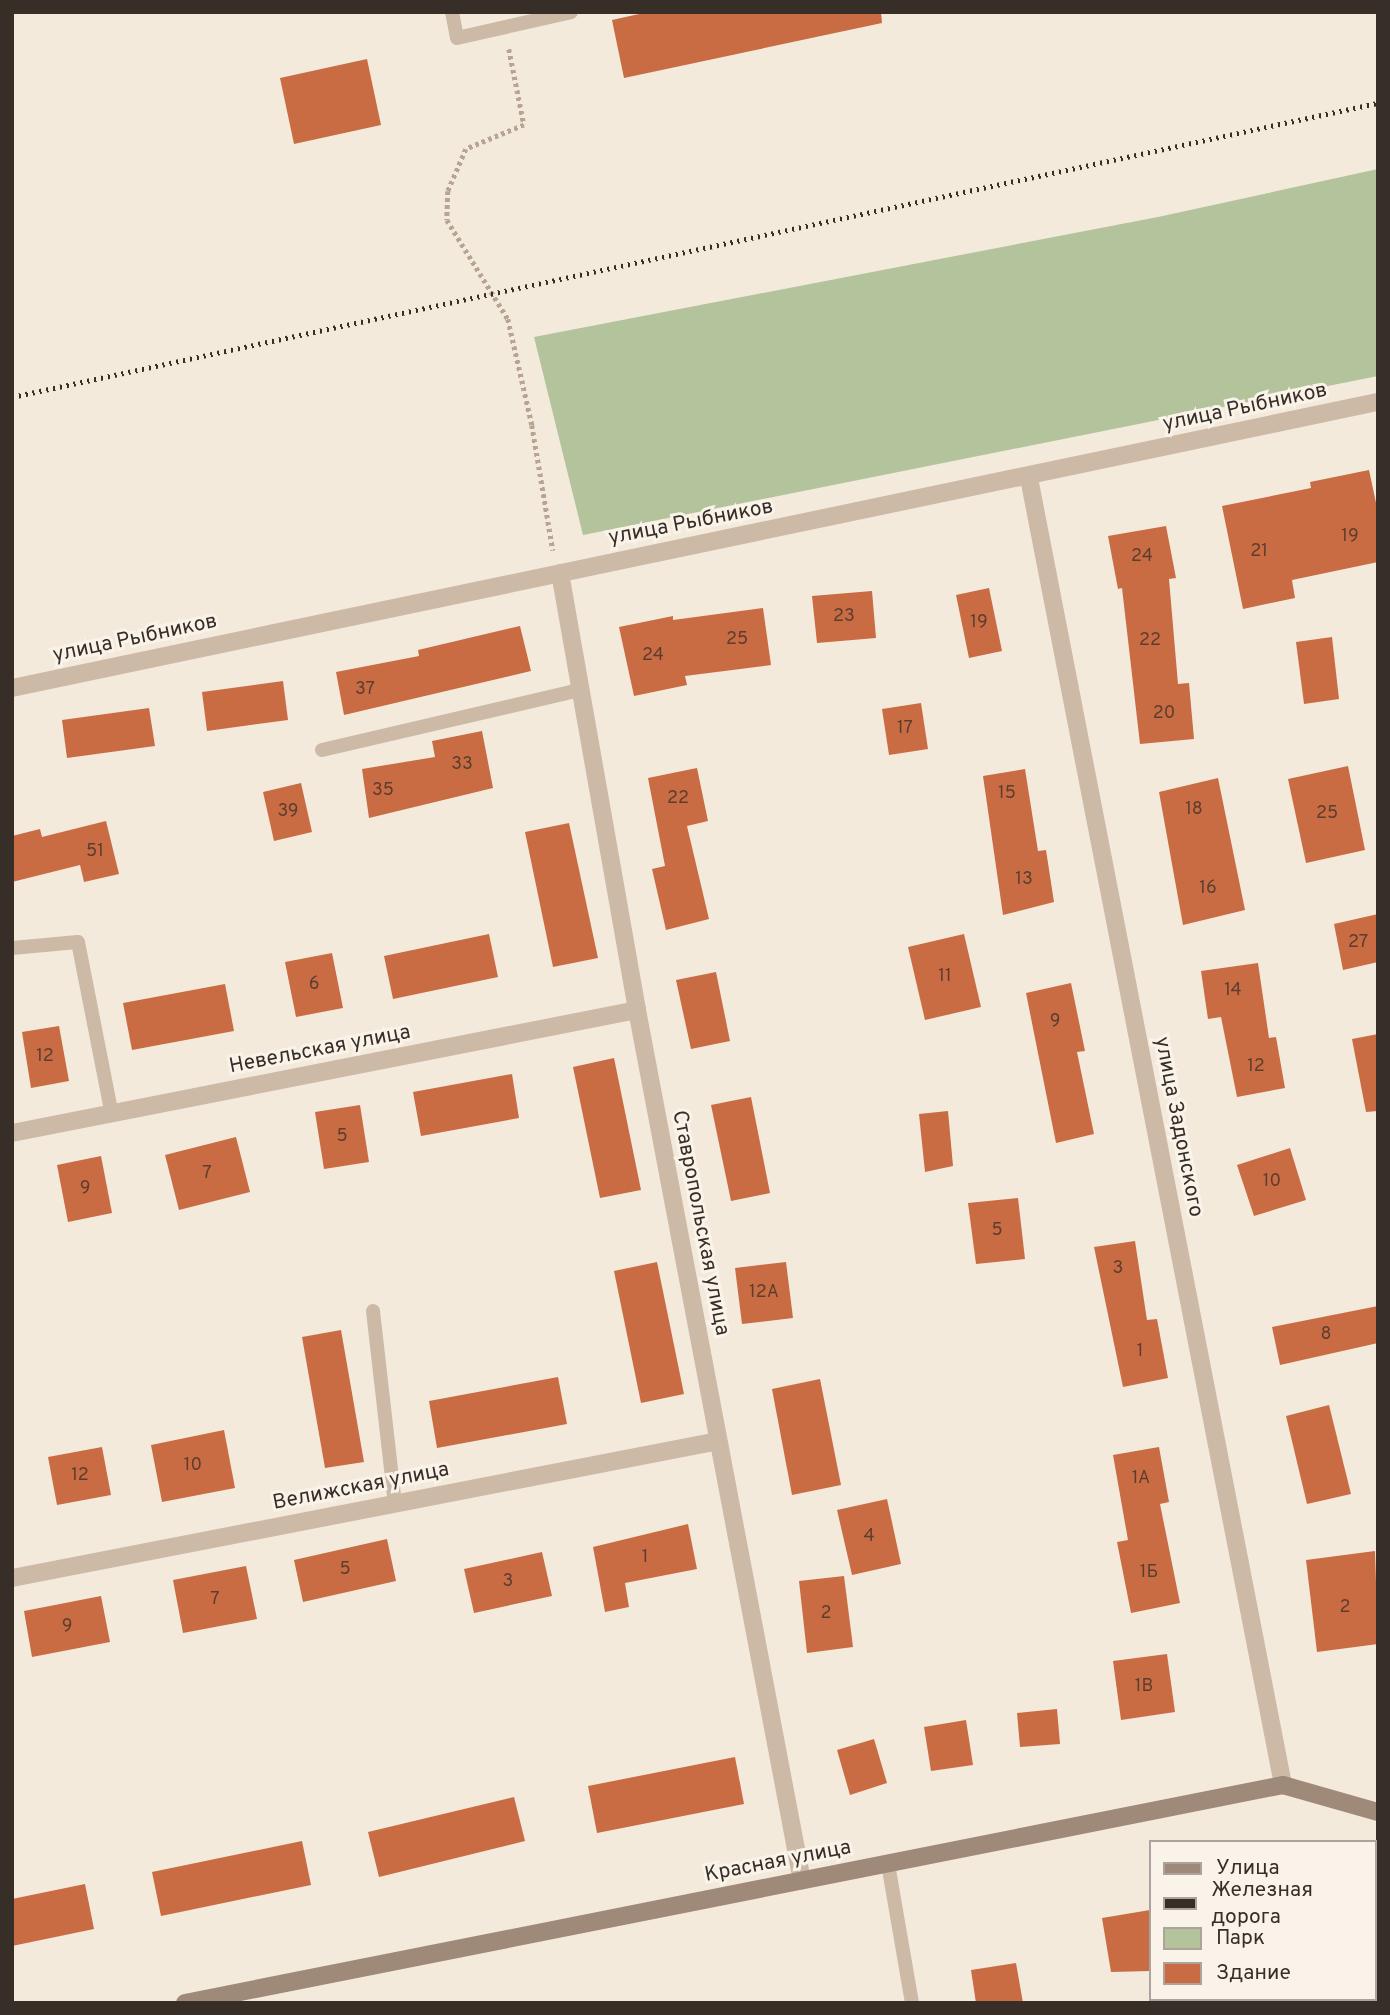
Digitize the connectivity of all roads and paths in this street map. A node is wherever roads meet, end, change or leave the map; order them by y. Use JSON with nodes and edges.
{"nodes":[{"id":1,"x":452,"y":12,"type":"edge"},
{"id":2,"x":572,"y":12,"type":"edge"},
{"id":3,"x":505,"y":27,"type":"junction"},
{"id":4,"x":1378,"y":402,"type":"edge"},
{"id":5,"x":1029,"y":478,"type":"junction"},
{"id":6,"x":560,"y":573,"type":"junction"},
{"id":7,"x":12,"y":688,"type":"edge"},
{"id":8,"x":580,"y":690,"type":"junction"},
{"id":9,"x":322,"y":750,"type":"dead end"},
{"id":10,"x":12,"y":948,"type":"edge"},
{"id":11,"x":636,"y":1010,"type":"junction"},
{"id":12,"x":112,"y":1115,"type":"junction"},
{"id":13,"x":12,"y":1133,"type":"edge"},
{"id":14,"x":373,"y":1311,"type":"dead end"},
{"id":15,"x":718,"y":1441,"type":"junction"},
{"id":16,"x":396,"y":1503,"type":"junction"},
{"id":17,"x":12,"y":1578,"type":"edge"},
{"id":18,"x":1283,"y":1785,"type":"junction"},
{"id":19,"x":1378,"y":1812,"type":"edge"},
{"id":20,"x":888,"y":1864,"type":"junction"},
{"id":21,"x":802,"y":1881,"type":"junction"},
{"id":22,"x":185,"y":2003,"type":"edge"},
{"id":23,"x":912,"y":2003,"type":"edge"}],
"edges":[{"from":1,"to":3,"type":"lane"},
{"from":2,"to":3,"type":"lane"},
{"from":3,"to":6,"type":"path"},
{"from":4,"to":5,"type":"street","name":"улица Рыбников"},
{"from":5,"to":6,"type":"street","name":"улица Рыбников"},
{"from":5,"to":18,"type":"street","name":"улица Задонского"},
{"from":6,"to":7,"type":"street","name":"улица Рыбников"},
{"from":6,"to":8,"type":"street","name":"Ставропольская улица"},
{"from":8,"to":9,"type":"lane"},
{"from":8,"to":11,"type":"street","name":"Ставропольская улица"},
{"from":10,"to":12,"type":"lane"},
{"from":11,"to":12,"type":"street","name":"Невельская улица"},
{"from":11,"to":15,"type":"street","name":"Ставропольская улица"},
{"from":12,"to":13,"type":"street","name":"Невельская улица"},
{"from":14,"to":16,"type":"lane"},
{"from":15,"to":16,"type":"street","name":"Велижская улица"},
{"from":15,"to":21,"type":"street","name":"Ставропольская улица"},
{"from":16,"to":17,"type":"street","name":"Велижская улица"},
{"from":18,"to":19,"type":"street","name":"Красная улица"},
{"from":18,"to":20,"type":"street","name":"Красная улица"},
{"from":20,"to":21,"type":"street","name":"Красная улица"},
{"from":20,"to":23,"type":"lane"},
{"from":21,"to":22,"type":"street","name":"Красная улица"}]}
